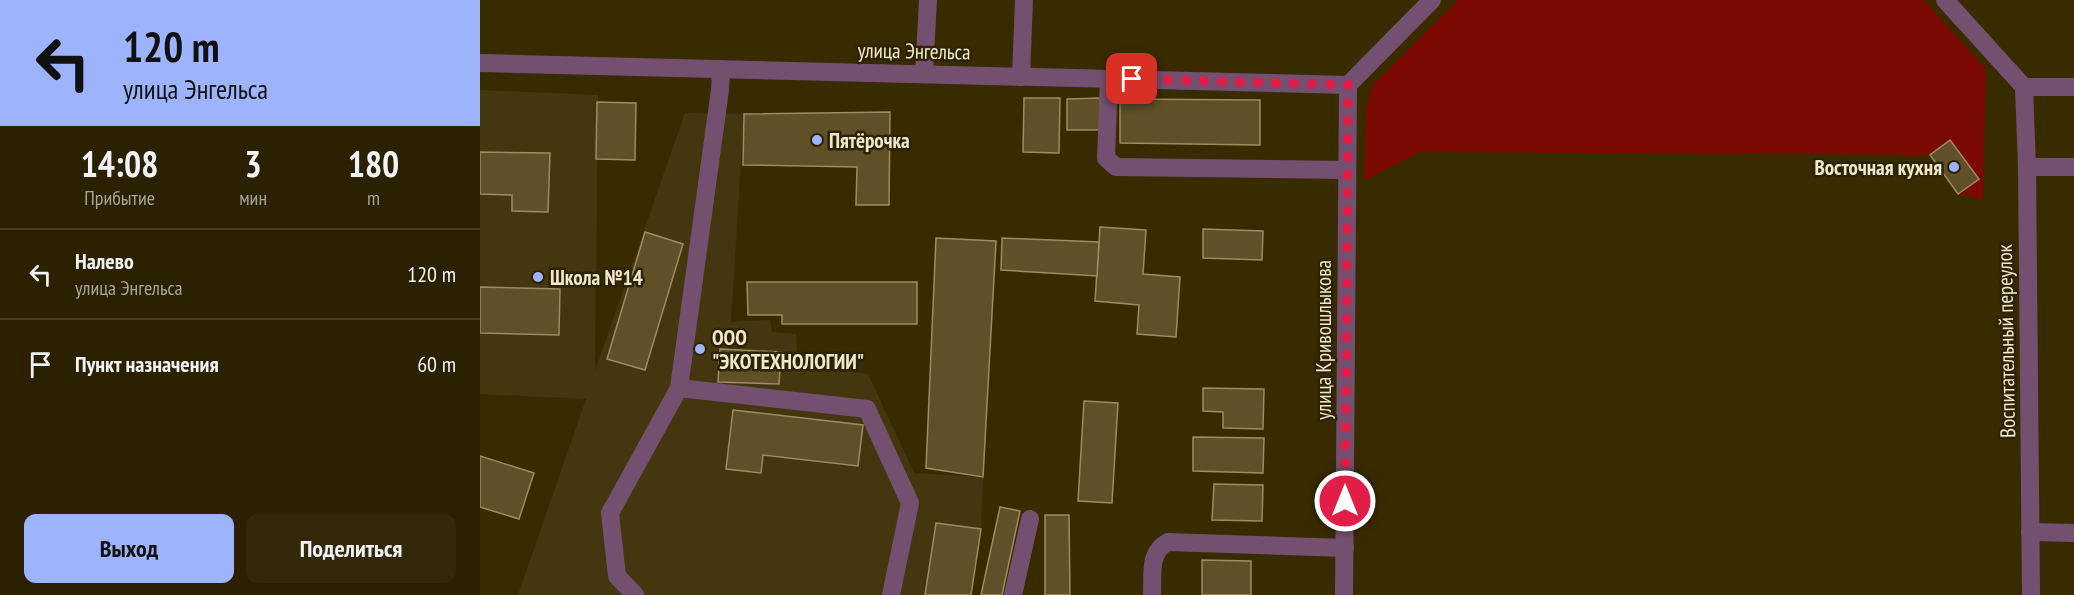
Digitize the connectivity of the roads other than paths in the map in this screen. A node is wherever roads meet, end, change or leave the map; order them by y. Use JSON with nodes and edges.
{"nodes":[{"id":1,"x":928,"y":0,"type":"edge"},
{"id":2,"x":1024,"y":0,"type":"edge"},
{"id":3,"x":1432,"y":0,"type":"edge"},
{"id":4,"x":1945,"y":0,"type":"edge"},
{"id":5,"x":480,"y":63,"type":"edge"},
{"id":6,"x":721,"y":69,"type":"junction"},
{"id":7,"x":924,"y":74,"type":"junction"},
{"id":8,"x":1020,"y":77,"type":"junction"},
{"id":9,"x":1109,"y":79,"type":"junction"},
{"id":10,"x":1348,"y":85,"type":"junction"},
{"id":11,"x":2024,"y":87,"type":"junction"},
{"id":12,"x":2074,"y":87,"type":"edge"},
{"id":13,"x":2026,"y":166,"type":"junction"},
{"id":14,"x":2074,"y":167,"type":"edge"},
{"id":15,"x":1347,"y":170,"type":"junction"},
{"id":16,"x":679,"y":388,"type":"junction"},
{"id":17,"x":1030,"y":519,"type":"dead end"},
{"id":18,"x":2030,"y":532,"type":"junction"},
{"id":19,"x":2074,"y":533,"type":"edge"},
{"id":20,"x":1345,"y":548,"type":"junction"},
{"id":21,"x":635,"y":595,"type":"edge"},
{"id":22,"x":891,"y":595,"type":"edge"},
{"id":23,"x":1013,"y":595,"type":"edge"},
{"id":24,"x":1152,"y":595,"type":"edge"},
{"id":25,"x":1344,"y":595,"type":"edge"},
{"id":26,"x":2031,"y":595,"type":"edge"}],
"edges":[{"from":1,"to":7,"type":"street"},
{"from":2,"to":8,"type":"street"},
{"from":3,"to":10,"type":"street"},
{"from":4,"to":11,"type":"street"},
{"from":5,"to":6,"type":"street","name":"улица Энгельса"},
{"from":6,"to":7,"type":"street","name":"улица Энгельса"},
{"from":6,"to":16,"type":"street"},
{"from":7,"to":8,"type":"street","name":"улица Энгельса"},
{"from":8,"to":9,"type":"street","name":"улица Энгельса"},
{"from":9,"to":10,"type":"street","name":"улица Энгельса"},
{"from":9,"to":15,"type":"street"},
{"from":10,"to":15,"type":"street","name":"улица Кривошлыкова"},
{"from":11,"to":12,"type":"street"},
{"from":11,"to":13,"type":"street","name":"Воспитательный переулок"},
{"from":13,"to":14,"type":"street"},
{"from":13,"to":18,"type":"street","name":"Воспитательный переулок"},
{"from":15,"to":20,"type":"street","name":"улица Кривошлыкова"},
{"from":16,"to":21,"type":"street"},
{"from":16,"to":22,"type":"street"},
{"from":17,"to":23,"type":"street"},
{"from":18,"to":19,"type":"street"},
{"from":18,"to":26,"type":"street","name":"Воспитательный переулок"},
{"from":20,"to":24,"type":"street"},
{"from":20,"to":25,"type":"street","name":"улица Кривошлыкова"}]}
